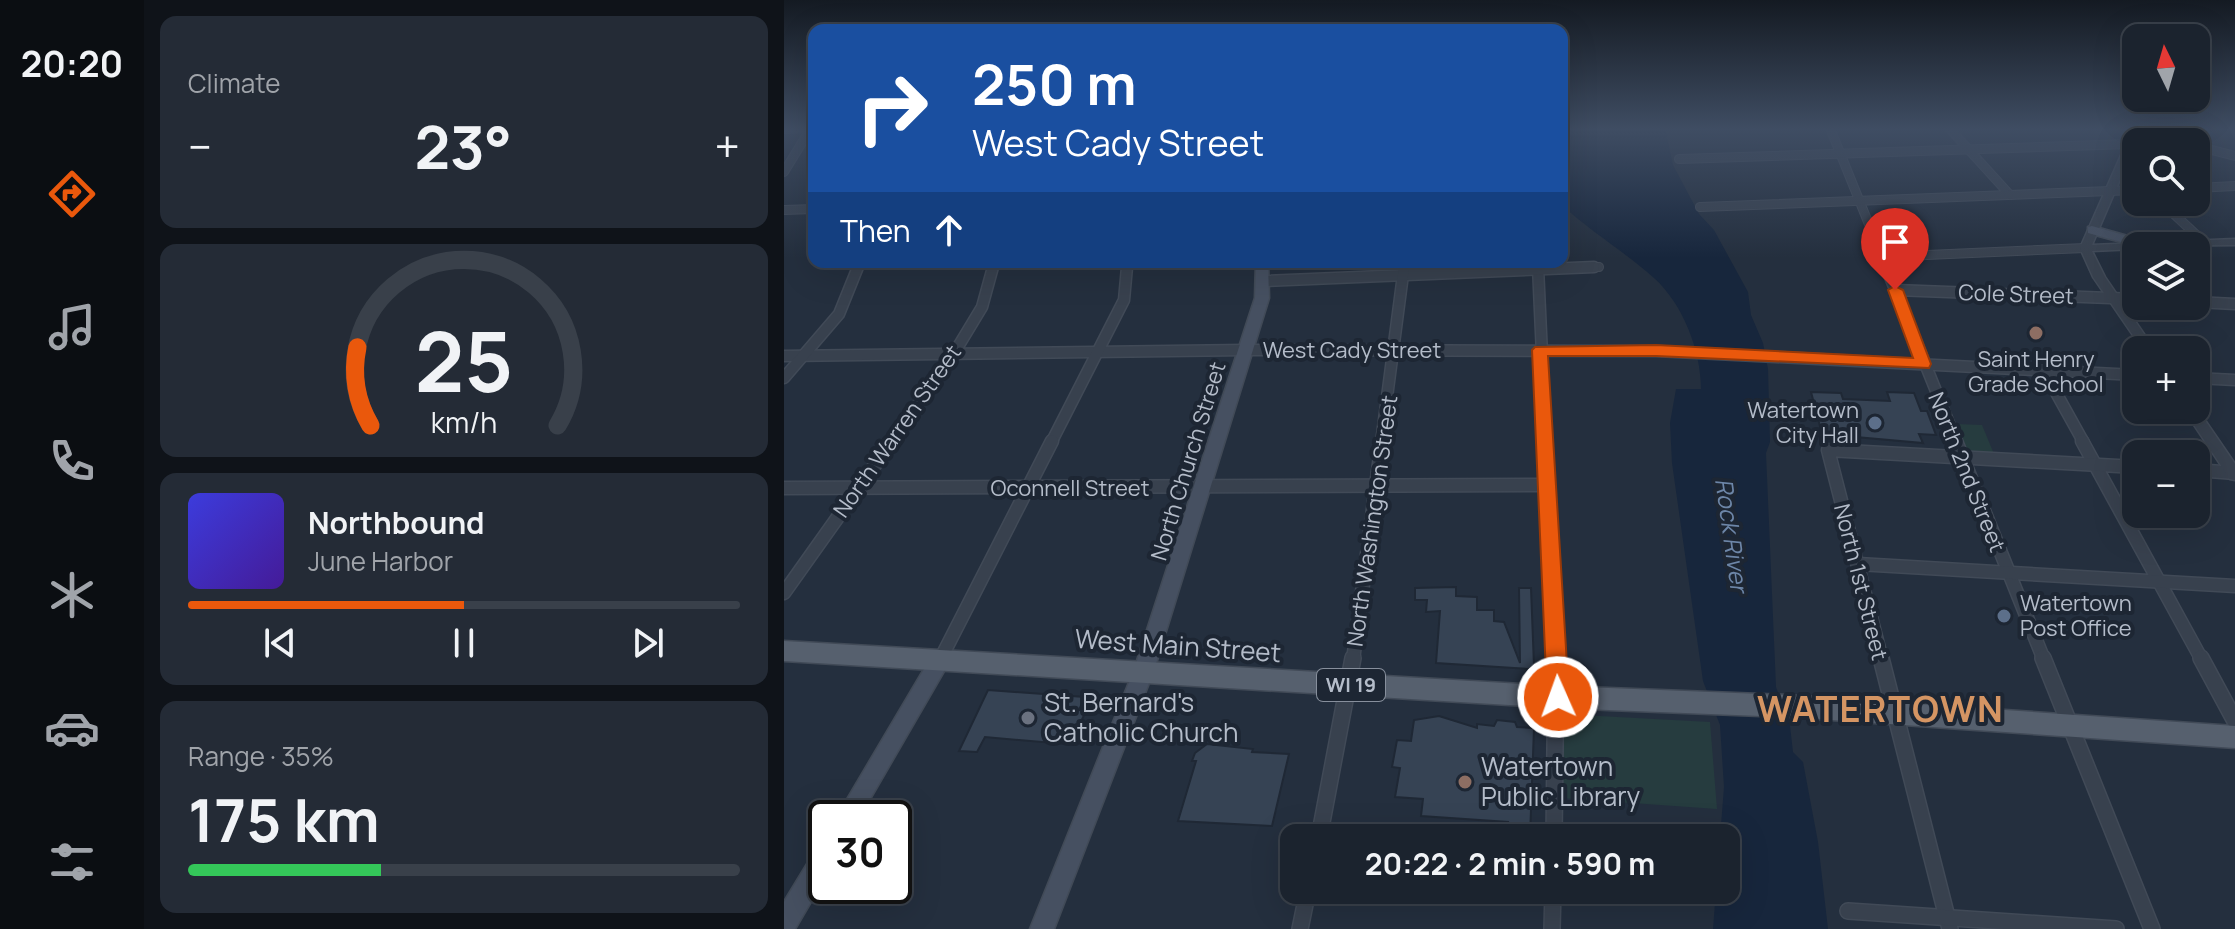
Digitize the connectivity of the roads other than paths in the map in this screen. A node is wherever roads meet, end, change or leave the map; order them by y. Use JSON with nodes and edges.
{"nodes":[{"id":1,"x":1848,"y":171,"type":"edge"},
{"id":2,"x":1989,"y":171,"type":"edge"},
{"id":3,"x":2118,"y":171,"type":"edge"},
{"id":4,"x":2235,"y":186,"type":"edge"},
{"id":5,"x":2210,"y":187,"type":"edge"},
{"id":6,"x":2109,"y":191,"type":"junction"},
{"id":7,"x":2122,"y":191,"type":"edge"},
{"id":8,"x":2010,"y":195,"type":"junction"},
{"id":9,"x":1860,"y":201,"type":"junction"},
{"id":10,"x":1700,"y":207,"type":"dead end"},
{"id":11,"x":808,"y":209,"type":"edge"},
{"id":12,"x":784,"y":210,"type":"edge"},
{"id":13,"x":2176,"y":216,"type":"edge"},
{"id":14,"x":2092,"y":230,"type":"junction"},
{"id":15,"x":2193,"y":232,"type":"edge"},
{"id":16,"x":2122,"y":238,"type":"edge"},
{"id":17,"x":2235,"y":242,"type":"edge"},
{"id":18,"x":2210,"y":243,"type":"edge"},
{"id":19,"x":2122,"y":246,"type":"edge"},
{"id":20,"x":2085,"y":248,"type":"junction"},
{"id":21,"x":1882,"y":257,"type":"junction"},
{"id":22,"x":1568,"y":266,"type":"edge"},
{"id":23,"x":1599,"y":267,"type":"dead end"},
{"id":24,"x":858,"y":268,"type":"edge"},
{"id":25,"x":993,"y":268,"type":"edge"},
{"id":26,"x":1127,"y":268,"type":"edge"},
{"id":27,"x":1263,"y":268,"type":"edge"},
{"id":28,"x":1405,"y":268,"type":"edge"},
{"id":29,"x":1508,"y":268,"type":"edge"},
{"id":30,"x":1537,"y":268,"type":"edge"},
{"id":31,"x":1405,"y":275,"type":"junction"},
{"id":32,"x":1264,"y":281,"type":"junction"},
{"id":33,"x":1895,"y":290,"type":"junction"},
{"id":34,"x":2112,"y":298,"type":"junction"},
{"id":35,"x":2122,"y":298,"type":"edge"},
{"id":36,"x":2210,"y":303,"type":"edge"},
{"id":37,"x":2230,"y":304,"type":"edge"},
{"id":38,"x":2235,"y":315,"type":"edge"},
{"id":39,"x":2139,"y":336,"type":"edge"},
{"id":40,"x":1246,"y":350,"type":"junction"},
{"id":41,"x":1540,"y":350,"type":"junction"},
{"id":42,"x":1395,"y":351,"type":"junction"},
{"id":43,"x":1096,"y":352,"type":"junction"},
{"id":44,"x":953,"y":355,"type":"junction"},
{"id":45,"x":784,"y":356,"type":"edge"},
{"id":46,"x":804,"y":356,"type":"junction"},
{"id":47,"x":1923,"y":364,"type":"junction"},
{"id":48,"x":2044,"y":371,"type":"junction"},
{"id":49,"x":2122,"y":374,"type":"edge"},
{"id":50,"x":784,"y":378,"type":"edge"},
{"id":51,"x":2210,"y":379,"type":"edge"},
{"id":52,"x":2235,"y":380,"type":"edge"},
{"id":53,"x":2201,"y":424,"type":"edge"},
{"id":54,"x":1960,"y":458,"type":"junction"},
{"id":55,"x":2095,"y":465,"type":"junction"},
{"id":56,"x":2122,"y":466,"type":"edge"},
{"id":57,"x":2210,"y":471,"type":"edge"},
{"id":58,"x":2234,"y":473,"type":"edge"},
{"id":59,"x":1548,"y":485,"type":"junction"},
{"id":60,"x":857,"y":487,"type":"junction"},
{"id":61,"x":1202,"y":487,"type":"junction"},
{"id":62,"x":1376,"y":487,"type":"junction"},
{"id":63,"x":784,"y":488,"type":"edge"},
{"id":64,"x":1027,"y":489,"type":"junction"},
{"id":65,"x":1858,"y":564,"type":"junction"},
{"id":66,"x":2009,"y":573,"type":"junction"},
{"id":67,"x":2160,"y":581,"type":"junction"},
{"id":68,"x":2235,"y":586,"type":"edge"},
{"id":69,"x":784,"y":593,"type":"edge"},
{"id":70,"x":784,"y":651,"type":"edge"},
{"id":71,"x":940,"y":660,"type":"junction"},
{"id":72,"x":1144,"y":670,"type":"junction"},
{"id":73,"x":1350,"y":685,"type":"junction"},
{"id":74,"x":1558,"y":697,"type":"junction"},
{"id":75,"x":1893,"y":713,"type":"junction"},
{"id":76,"x":2235,"y":721,"type":"edge"},
{"id":77,"x":2069,"y":725,"type":"junction"},
{"id":78,"x":2235,"y":737,"type":"edge"},
{"id":79,"x":858,"y":800,"type":"edge"},
{"id":80,"x":1322,"y":824,"type":"edge"},
{"id":81,"x":1554,"y":824,"type":"edge"},
{"id":82,"x":808,"y":884,"type":"edge"},
{"id":83,"x":1305,"y":904,"type":"edge"},
{"id":84,"x":1553,"y":904,"type":"edge"},
{"id":85,"x":1848,"y":911,"type":"dead end"},
{"id":86,"x":1949,"y":923,"type":"edge"},
{"id":87,"x":784,"y":925,"type":"edge"},
{"id":88,"x":1042,"y":929,"type":"edge"},
{"id":89,"x":1300,"y":929,"type":"edge"},
{"id":90,"x":1552,"y":929,"type":"edge"},
{"id":91,"x":2116,"y":929,"type":"edge"},
{"id":92,"x":2152,"y":929,"type":"edge"}],
"edges":[{"from":1,"to":9,"type":"street","name":"North 2nd Street"},
{"from":2,"to":8,"type":"street"},
{"from":3,"to":6,"type":"street"},
{"from":4,"to":5,"type":"street"},
{"from":6,"to":7,"type":"street"},
{"from":6,"to":8,"type":"street"},
{"from":6,"to":14,"type":"street"},
{"from":8,"to":9,"type":"street"},
{"from":9,"to":10,"type":"street"},
{"from":9,"to":21,"type":"street","name":"North 2nd Street"},
{"from":11,"to":12,"type":"street"},
{"from":13,"to":15,"type":"street"},
{"from":14,"to":16,"type":"main road"},
{"from":14,"to":20,"type":"street"},
{"from":17,"to":18,"type":"street"},
{"from":19,"to":20,"type":"street"},
{"from":20,"to":21,"type":"street"},
{"from":20,"to":34,"type":"street"},
{"from":21,"to":33,"type":"street","name":"North 2nd Street"},
{"from":22,"to":23,"type":"street"},
{"from":24,"to":46,"type":"street"},
{"from":25,"to":44,"type":"street","name":"North Warren Street"},
{"from":26,"to":43,"type":"street"},
{"from":27,"to":32,"type":"main road","name":"North Church Street"},
{"from":28,"to":31,"type":"street","name":"North Washington Street"},
{"from":29,"to":31,"type":"street"},
{"from":30,"to":41,"type":"street"},
{"from":31,"to":32,"type":"street"},
{"from":31,"to":42,"type":"street","name":"North Washington Street"},
{"from":32,"to":40,"type":"main road","name":"North Church Street"},
{"from":33,"to":34,"type":"street","name":"Cole Street"},
{"from":33,"to":47,"type":"street","name":"North 2nd Street"},
{"from":34,"to":35,"type":"street","name":"Cole Street"},
{"from":34,"to":39,"type":"street"},
{"from":36,"to":37,"type":"street"},
{"from":37,"to":38,"type":"street"},
{"from":40,"to":42,"type":"street","name":"West Cady Street"},
{"from":40,"to":43,"type":"street","name":"West Cady Street"},
{"from":40,"to":61,"type":"main road","name":"North Church Street"},
{"from":41,"to":42,"type":"street","name":"West Cady Street"},
{"from":41,"to":47,"type":"street","name":"West Cady Street"},
{"from":41,"to":59,"type":"street"},
{"from":42,"to":62,"type":"street","name":"North Washington Street"},
{"from":43,"to":44,"type":"street","name":"West Cady Street"},
{"from":43,"to":64,"type":"street"},
{"from":44,"to":46,"type":"street","name":"West Cady Street"},
{"from":44,"to":60,"type":"street","name":"North Warren Street"},
{"from":45,"to":46,"type":"street","name":"West Cady Street"},
{"from":46,"to":50,"type":"street"},
{"from":47,"to":48,"type":"street","name":"West Cady Street"},
{"from":47,"to":54,"type":"street","name":"North 2nd Street"},
{"from":48,"to":49,"type":"street","name":"West Cady Street"},
{"from":48,"to":55,"type":"street"},
{"from":51,"to":52,"type":"street"},
{"from":53,"to":58,"type":"street"},
{"from":54,"to":55,"type":"street"},
{"from":54,"to":65,"type":"street","name":"North 1st Street"},
{"from":54,"to":66,"type":"street","name":"North 2nd Street"},
{"from":55,"to":56,"type":"street"},
{"from":55,"to":67,"type":"street"},
{"from":57,"to":58,"type":"street"},
{"from":59,"to":62,"type":"street","name":"Oconnell Street"},
{"from":59,"to":74,"type":"street"},
{"from":60,"to":63,"type":"street","name":"Oconnell Street"},
{"from":60,"to":64,"type":"street","name":"Oconnell Street"},
{"from":60,"to":69,"type":"street","name":"North Warren Street"},
{"from":61,"to":62,"type":"street","name":"Oconnell Street"},
{"from":61,"to":64,"type":"street","name":"Oconnell Street"},
{"from":61,"to":72,"type":"main road","name":"North Church Street"},
{"from":62,"to":73,"type":"street","name":"North Washington Street"},
{"from":64,"to":71,"type":"street"},
{"from":65,"to":66,"type":"street"},
{"from":65,"to":75,"type":"street","name":"North 1st Street"},
{"from":66,"to":67,"type":"street"},
{"from":66,"to":77,"type":"street","name":"North 2nd Street"},
{"from":67,"to":68,"type":"street"},
{"from":67,"to":76,"type":"street"},
{"from":70,"to":71,"type":"main road","name":"West Main Street","number":"WI 19"},
{"from":71,"to":72,"type":"main road","name":"West Main Street","number":"WI 19"},
{"from":71,"to":79,"type":"main road"},
{"from":72,"to":73,"type":"main road","name":"West Main Street","number":"WI 19"},
{"from":72,"to":88,"type":"main road","name":"North Church Street"},
{"from":73,"to":74,"type":"main road","name":"West Main Street","number":"WI 19"},
{"from":73,"to":80,"type":"street","name":"North Washington Street"},
{"from":74,"to":75,"type":"main road","name":"West Main Street","number":"WI 19"},
{"from":74,"to":81,"type":"street"},
{"from":75,"to":77,"type":"main road","number":"WI 19"},
{"from":75,"to":86,"type":"street","name":"North 1st Street"},
{"from":77,"to":78,"type":"main road","number":"WI 19"},
{"from":77,"to":92,"type":"street","name":"North 2nd Street"},
{"from":82,"to":87,"type":"main road"},
{"from":83,"to":89,"type":"street"},
{"from":84,"to":90,"type":"street"},
{"from":85,"to":86,"type":"street"},
{"from":86,"to":91,"type":"street"}]}
